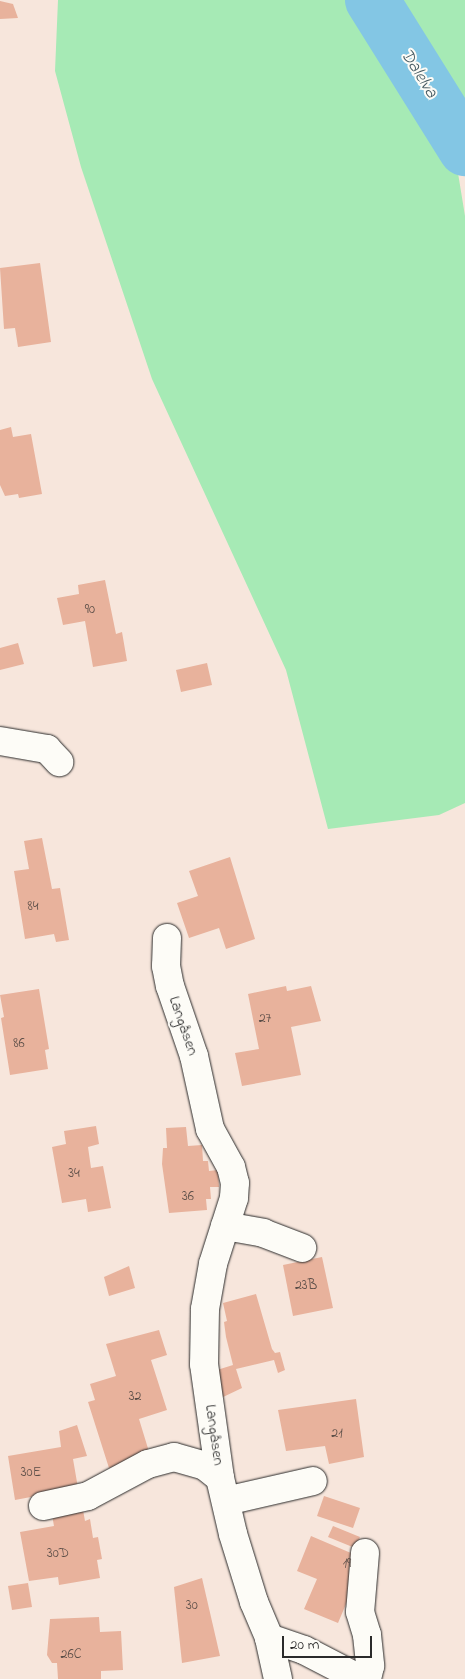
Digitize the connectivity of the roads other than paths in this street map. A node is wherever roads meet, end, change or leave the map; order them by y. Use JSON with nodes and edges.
{"nodes":[{"id":1,"x":0,"y":741,"type":"edge"},
{"id":2,"x":59,"y":762,"type":"dead end"},
{"id":3,"x":167,"y":938,"type":"dead end"},
{"id":4,"x":225,"y":1226,"type":"junction"},
{"id":5,"x":302,"y":1248,"type":"dead end"},
{"id":6,"x":313,"y":1482,"type":"dead end"},
{"id":7,"x":223,"y":1490,"type":"junction"},
{"id":8,"x":43,"y":1506,"type":"dead end"},
{"id":9,"x":365,"y":1553,"type":"dead end"},
{"id":10,"x":269,"y":1638,"type":"junction"},
{"id":11,"x":278,"y":1679,"type":"edge"},
{"id":12,"x":360,"y":1679,"type":"edge"},
{"id":13,"x":367,"y":1679,"type":"edge"}],
"edges":[{"from":1,"to":2,"type":"street"},
{"from":3,"to":4,"type":"street","name":"Langåsen"},
{"from":4,"to":5,"type":"street"},
{"from":4,"to":7,"type":"street","name":"Langåsen"},
{"from":6,"to":7,"type":"street"},
{"from":7,"to":8,"type":"street"},
{"from":7,"to":10,"type":"street","name":"Langåsen"},
{"from":9,"to":13,"type":"street"},
{"from":10,"to":11,"type":"street","name":"Langåsen"},
{"from":10,"to":12,"type":"street"}]}
